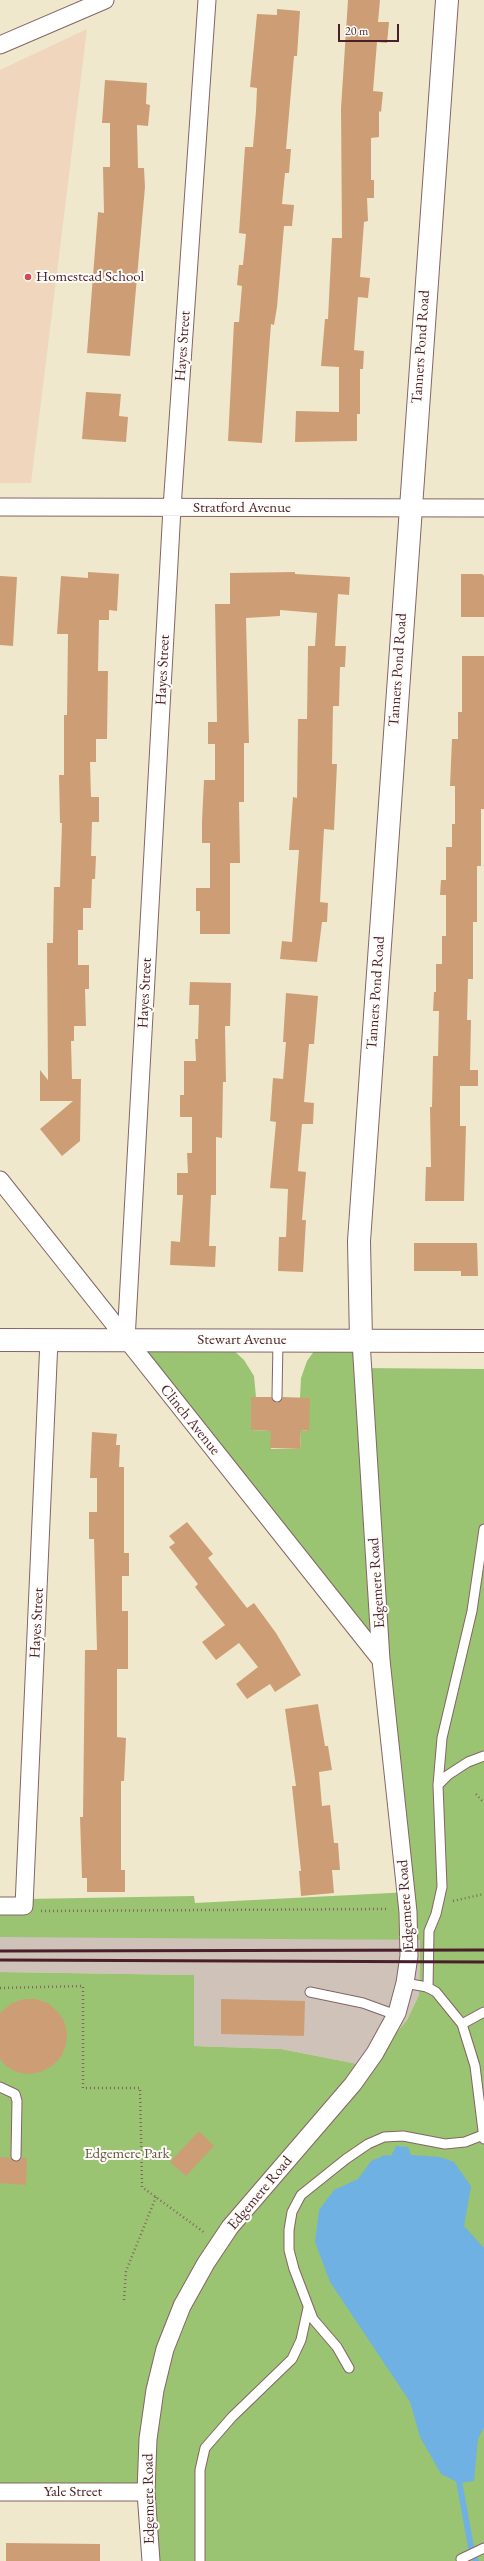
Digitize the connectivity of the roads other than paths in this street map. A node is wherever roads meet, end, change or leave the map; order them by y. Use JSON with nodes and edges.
{"nodes":[{"id":1,"x":105,"y":0,"type":"edge"},
{"id":2,"x":207,"y":0,"type":"edge"},
{"id":3,"x":447,"y":0,"type":"edge"},
{"id":4,"x":0,"y":45,"type":"edge"},
{"id":5,"x":0,"y":507,"type":"edge"},
{"id":6,"x":172,"y":508,"type":"junction"},
{"id":7,"x":410,"y":508,"type":"junction"},
{"id":8,"x":484,"y":508,"type":"edge"},
{"id":9,"x":0,"y":1180,"type":"edge"},
{"id":10,"x":0,"y":1340,"type":"edge"},
{"id":11,"x":49,"y":1340,"type":"junction"},
{"id":12,"x":126,"y":1340,"type":"junction"},
{"id":13,"x":278,"y":1340,"type":"junction"},
{"id":14,"x":361,"y":1341,"type":"junction"},
{"id":15,"x":484,"y":1341,"type":"edge"},
{"id":16,"x":277,"y":1397,"type":"dead end"},
{"id":17,"x":484,"y":1529,"type":"edge"},
{"id":18,"x":381,"y":1660,"type":"junction"},
{"id":19,"x":484,"y":1756,"type":"edge"},
{"id":20,"x":438,"y":1785,"type":"junction"},
{"id":21,"x":0,"y":1906,"type":"edge"},
{"id":22,"x":405,"y":1982,"type":"junction"},
{"id":23,"x":428,"y":1988,"type":"junction"},
{"id":24,"x":310,"y":1992,"type":"dead end"},
{"id":25,"x":484,"y":2012,"type":"edge"},
{"id":26,"x":396,"y":2015,"type":"junction"},
{"id":27,"x":462,"y":2024,"type":"junction"},
{"id":28,"x":0,"y":2087,"type":"edge"},
{"id":29,"x":483,"y":2137,"type":"edge"},
{"id":30,"x":16,"y":2156,"type":"dead end"},
{"id":31,"x":306,"y":2298,"type":"junction"},
{"id":32,"x":350,"y":2368,"type":"dead end"},
{"id":33,"x":0,"y":2492,"type":"edge"},
{"id":34,"x":146,"y":2492,"type":"junction"},
{"id":35,"x":484,"y":2548,"type":"edge"},
{"id":36,"x":461,"y":2558,"type":"dead end"},
{"id":37,"x":151,"y":2561,"type":"edge"},
{"id":38,"x":200,"y":2561,"type":"edge"}],
"edges":[{"from":1,"to":4,"type":"street"},
{"from":2,"to":6,"type":"street","name":"Hayes Street"},
{"from":3,"to":7,"type":"street","name":"Tanners Pond Road"},
{"from":5,"to":6,"type":"street","name":"Stratford Avenue"},
{"from":6,"to":7,"type":"street","name":"Stratford Avenue"},
{"from":6,"to":12,"type":"street","name":"Hayes Street"},
{"from":7,"to":8,"type":"street","name":"Stratford Avenue"},
{"from":7,"to":14,"type":"street","name":"Tanners Pond Road"},
{"from":9,"to":12,"type":"street","name":"Clinch Avenue"},
{"from":10,"to":11,"type":"street","name":"Stewart Avenue"},
{"from":11,"to":12,"type":"street","name":"Stewart Avenue"},
{"from":11,"to":21,"type":"street","name":"Hayes Street"},
{"from":12,"to":13,"type":"street","name":"Stewart Avenue"},
{"from":12,"to":18,"type":"street","name":"Clinch Avenue"},
{"from":13,"to":14,"type":"street","name":"Stewart Avenue"},
{"from":13,"to":16,"type":"lane"},
{"from":14,"to":15,"type":"street","name":"Stewart Avenue"},
{"from":14,"to":18,"type":"street","name":"Edgemere Road"},
{"from":17,"to":20,"type":"lane"},
{"from":18,"to":22,"type":"street","name":"Edgemere Road"},
{"from":19,"to":20,"type":"lane"},
{"from":20,"to":23,"type":"lane"},
{"from":22,"to":23,"type":"lane"},
{"from":22,"to":26,"type":"street","name":"Edgemere Road"},
{"from":23,"to":27,"type":"lane"},
{"from":24,"to":26,"type":"lane"},
{"from":25,"to":27,"type":"lane"},
{"from":26,"to":34,"type":"street","name":"Edgemere Road"},
{"from":27,"to":29,"type":"lane"},
{"from":28,"to":30,"type":"lane"},
{"from":29,"to":31,"type":"lane"},
{"from":31,"to":32,"type":"lane"},
{"from":31,"to":38,"type":"lane"},
{"from":33,"to":34,"type":"street","name":"Yale Street"},
{"from":34,"to":37,"type":"street","name":"Edgemere Road"},
{"from":35,"to":36,"type":"lane"}]}
